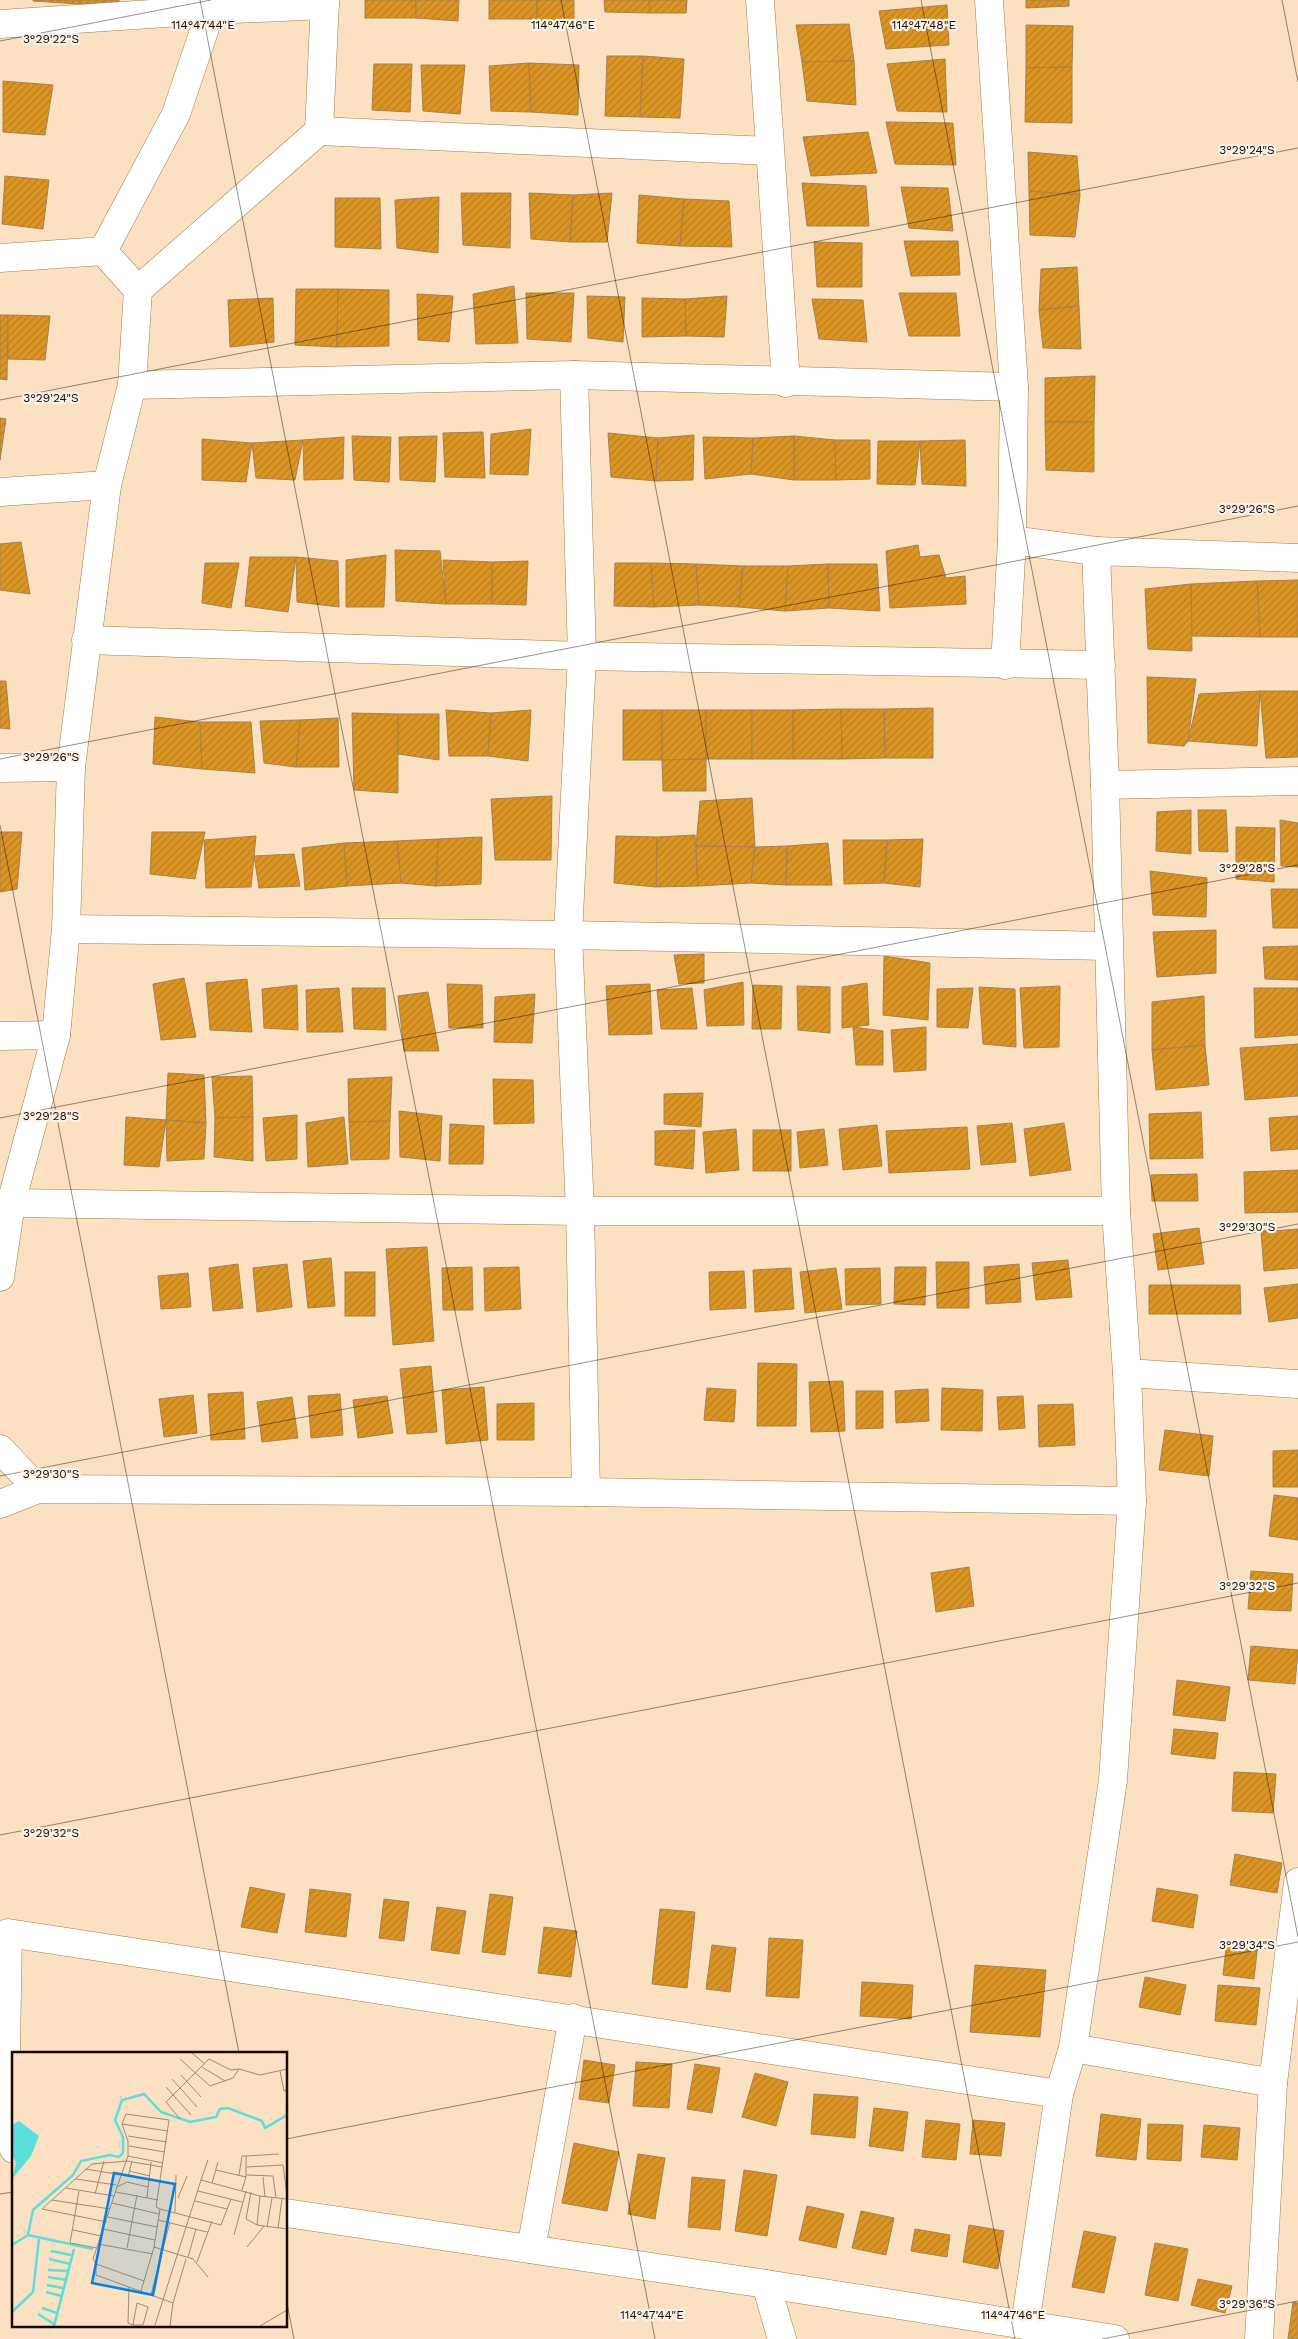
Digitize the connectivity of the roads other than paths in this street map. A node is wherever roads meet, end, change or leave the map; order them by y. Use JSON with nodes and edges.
{"nodes":[{"id":1,"x":760,"y":0,"type":"edge"},
{"id":2,"x":989,"y":0,"type":"edge"},
{"id":3,"x":325,"y":3,"type":"edge"},
{"id":4,"x":211,"y":5,"type":"edge"},
{"id":5,"x":0,"y":24,"type":"edge"},
{"id":6,"x":319,"y":131,"type":"junction"},
{"id":7,"x":769,"y":151,"type":"junction"},
{"id":8,"x":103,"y":251,"type":"junction"},
{"id":9,"x":0,"y":258,"type":"edge"},
{"id":10,"x":138,"y":290,"type":"junction"},
{"id":11,"x":574,"y":376,"type":"junction"},
{"id":12,"x":786,"y":383,"type":"junction"},
{"id":13,"x":132,"y":385,"type":"junction"},
{"id":14,"x":1014,"y":387,"type":"junction"},
{"id":15,"x":106,"y":485,"type":"junction"},
{"id":16,"x":0,"y":492,"type":"edge"},
{"id":17,"x":1012,"y":540,"type":"junction"},
{"id":18,"x":1096,"y":551,"type":"junction"},
{"id":19,"x":1298,"y":558,"type":"edge"},
{"id":20,"x":86,"y":640,"type":"junction"},
{"id":21,"x":582,"y":656,"type":"junction"},
{"id":22,"x":1005,"y":665,"type":"junction"},
{"id":23,"x":1101,"y":665,"type":"junction"},
{"id":24,"x":70,"y":767,"type":"junction"},
{"id":25,"x":0,"y":768,"type":"edge"},
{"id":26,"x":1298,"y":781,"type":"edge"},
{"id":27,"x":1106,"y":785,"type":"junction"},
{"id":28,"x":66,"y":929,"type":"junction"},
{"id":29,"x":568,"y":935,"type":"junction"},
{"id":30,"x":1108,"y":946,"type":"junction"},
{"id":31,"x":56,"y":1035,"type":"junction"},
{"id":32,"x":0,"y":1036,"type":"edge"},
{"id":33,"x":10,"y":1203,"type":"junction"},
{"id":34,"x":580,"y":1211,"type":"junction"},
{"id":35,"x":1116,"y":1211,"type":"junction"},
{"id":36,"x":0,"y":1277,"type":"edge"},
{"id":37,"x":1127,"y":1373,"type":"junction"},
{"id":38,"x":1298,"y":1384,"type":"edge"},
{"id":39,"x":0,"y":1449,"type":"edge"},
{"id":40,"x":38,"y":1489,"type":"junction"},
{"id":41,"x":586,"y":1492,"type":"junction"},
{"id":42,"x":1132,"y":1501,"type":"junction"},
{"id":43,"x":0,"y":1504,"type":"edge"},
{"id":44,"x":1298,"y":1882,"type":"edge"},
{"id":45,"x":4,"y":1932,"type":"edge"},
{"id":46,"x":573,"y":2018,"type":"junction"},
{"id":47,"x":1073,"y":2048,"type":"junction"},
{"id":48,"x":1273,"y":2083,"type":"junction"},
{"id":49,"x":1059,"y":2094,"type":"junction"},
{"id":50,"x":12,"y":2144,"type":"edge"},
{"id":51,"x":288,"y":2213,"type":"edge"},
{"id":52,"x":531,"y":2249,"type":"junction"},
{"id":53,"x":766,"y":2284,"type":"junction"},
{"id":54,"x":1025,"y":2325,"type":"junction"},
{"id":55,"x":973,"y":2328,"type":"edge"},
{"id":56,"x":782,"y":2339,"type":"edge"},
{"id":57,"x":1115,"y":2339,"type":"edge"},
{"id":58,"x":1259,"y":2339,"type":"edge"}],
"edges":[{"from":1,"to":7,"type":"street"},
{"from":2,"to":14,"type":"street"},
{"from":3,"to":4,"type":"street"},
{"from":3,"to":6,"type":"street"},
{"from":4,"to":5,"type":"street"},
{"from":4,"to":8,"type":"street"},
{"from":6,"to":7,"type":"street"},
{"from":6,"to":10,"type":"street"},
{"from":7,"to":12,"type":"street"},
{"from":8,"to":9,"type":"street"},
{"from":8,"to":10,"type":"street"},
{"from":10,"to":13,"type":"street"},
{"from":11,"to":12,"type":"street"},
{"from":11,"to":13,"type":"street"},
{"from":11,"to":21,"type":"street"},
{"from":12,"to":14,"type":"street"},
{"from":13,"to":15,"type":"street"},
{"from":14,"to":17,"type":"street"},
{"from":15,"to":16,"type":"street"},
{"from":15,"to":20,"type":"street"},
{"from":17,"to":18,"type":"street"},
{"from":17,"to":22,"type":"street"},
{"from":18,"to":19,"type":"street"},
{"from":18,"to":23,"type":"street"},
{"from":20,"to":21,"type":"street"},
{"from":20,"to":24,"type":"street"},
{"from":21,"to":22,"type":"street"},
{"from":21,"to":29,"type":"street"},
{"from":22,"to":23,"type":"street"},
{"from":23,"to":27,"type":"street"},
{"from":24,"to":25,"type":"street"},
{"from":24,"to":28,"type":"street"},
{"from":26,"to":27,"type":"street"},
{"from":27,"to":30,"type":"street"},
{"from":28,"to":29,"type":"street"},
{"from":28,"to":31,"type":"street"},
{"from":29,"to":30,"type":"street"},
{"from":29,"to":34,"type":"street"},
{"from":30,"to":35,"type":"street"},
{"from":31,"to":32,"type":"street"},
{"from":31,"to":33,"type":"street"},
{"from":33,"to":34,"type":"street"},
{"from":33,"to":36,"type":"street"},
{"from":34,"to":35,"type":"street"},
{"from":34,"to":41,"type":"street"},
{"from":35,"to":37,"type":"street"},
{"from":37,"to":38,"type":"street"},
{"from":37,"to":42,"type":"street"},
{"from":39,"to":40,"type":"street"},
{"from":40,"to":41,"type":"street"},
{"from":40,"to":43,"type":"street"},
{"from":41,"to":42,"type":"street"},
{"from":42,"to":47,"type":"street"},
{"from":44,"to":48,"type":"street"},
{"from":45,"to":46,"type":"street"},
{"from":45,"to":50,"type":"street"},
{"from":46,"to":49,"type":"street"},
{"from":46,"to":52,"type":"street"},
{"from":47,"to":48,"type":"street"},
{"from":47,"to":49,"type":"street"},
{"from":48,"to":58,"type":"street"},
{"from":49,"to":54,"type":"street"},
{"from":51,"to":52,"type":"street"},
{"from":52,"to":53,"type":"street"},
{"from":53,"to":55,"type":"street"},
{"from":53,"to":56,"type":"street"},
{"from":54,"to":55,"type":"street"},
{"from":54,"to":57,"type":"street"}]}
